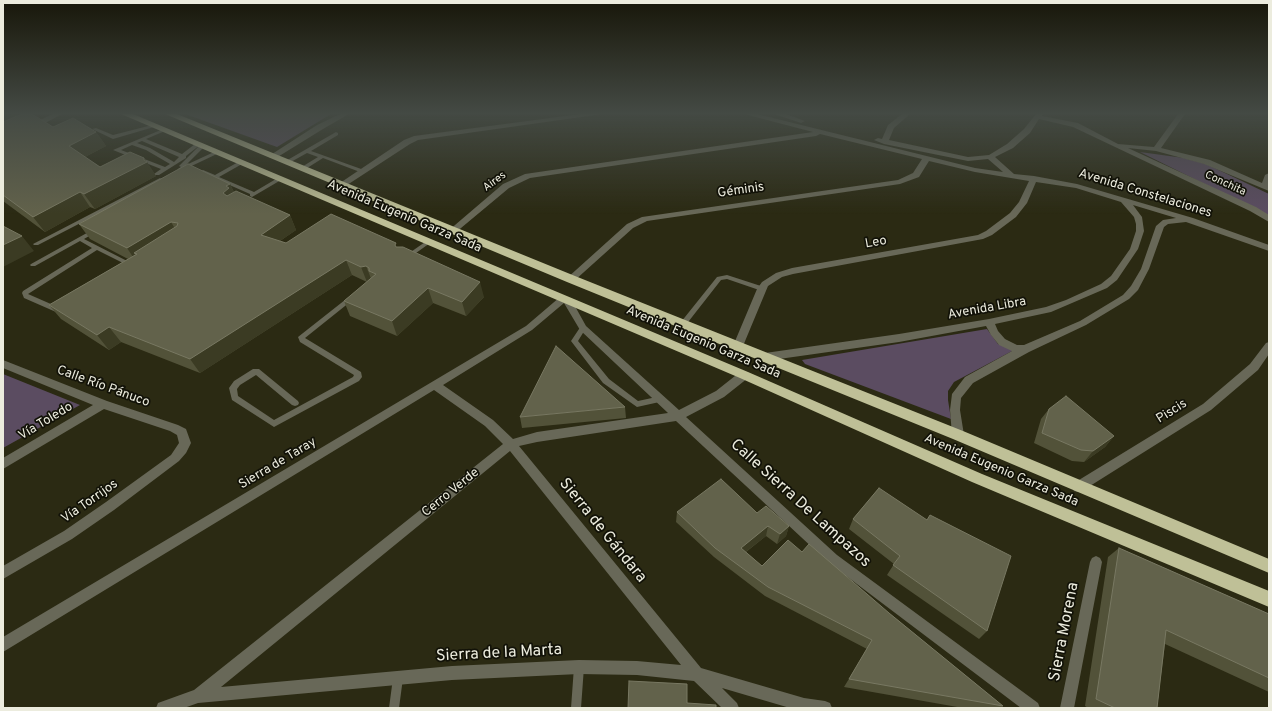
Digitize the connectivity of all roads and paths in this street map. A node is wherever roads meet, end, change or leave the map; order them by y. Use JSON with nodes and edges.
{"nodes":[{"id":1,"x":122,"y":147,"type":"edge"},
{"id":2,"x":143,"y":147,"type":"edge"},
{"id":3,"x":161,"y":147,"type":"edge"},
{"id":4,"x":194,"y":147,"type":"edge"},
{"id":5,"x":195,"y":147,"type":"edge"},
{"id":6,"x":202,"y":147,"type":"edge"},
{"id":7,"x":251,"y":147,"type":"edge"},
{"id":8,"x":287,"y":147,"type":"edge"},
{"id":9,"x":313,"y":147,"type":"edge"},
{"id":10,"x":399,"y":147,"type":"edge"},
{"id":11,"x":725,"y":147,"type":"edge"},
{"id":12,"x":879,"y":147,"type":"edge"},
{"id":13,"x":910,"y":147,"type":"edge"},
{"id":14,"x":1008,"y":147,"type":"edge"},
{"id":15,"x":1120,"y":147,"type":"edge"},
{"id":16,"x":1142,"y":147,"type":"edge"},
{"id":17,"x":1156,"y":149,"type":"joint"},
{"id":18,"x":308,"y":150,"type":"junction"},
{"id":19,"x":216,"y":153,"type":"junction"},
{"id":20,"x":182,"y":156,"type":"junction"},
{"id":21,"x":273,"y":156,"type":"junction"},
{"id":22,"x":323,"y":156,"type":"junction"},
{"id":23,"x":990,"y":157,"type":"junction"},
{"id":24,"x":926,"y":159,"type":"junction"},
{"id":25,"x":287,"y":162,"type":"junction"},
{"id":26,"x":240,"y":163,"type":"junction"},
{"id":27,"x":173,"y":164,"type":"junction"},
{"id":28,"x":165,"y":168,"type":"junction"},
{"id":29,"x":302,"y":168,"type":"junction"},
{"id":30,"x":362,"y":171,"type":"junction"},
{"id":31,"x":155,"y":173,"type":"dead end"},
{"id":32,"x":197,"y":173,"type":"edge"},
{"id":33,"x":1011,"y":175,"type":"junction"},
{"id":34,"x":1269,"y":175,"type":"edge"},
{"id":35,"x":214,"y":177,"type":"junction"},
{"id":36,"x":164,"y":178,"type":"edge"},
{"id":37,"x":1034,"y":178,"type":"junction"},
{"id":38,"x":278,"y":180,"type":"junction"},
{"id":39,"x":341,"y":185,"type":"junction"},
{"id":40,"x":1267,"y":188,"type":"edge"},
{"id":41,"x":254,"y":194,"type":"junction"},
{"id":42,"x":248,"y":198,"type":"edge"},
{"id":43,"x":1122,"y":198,"type":"junction"},
{"id":44,"x":1269,"y":219,"type":"edge"},
{"id":45,"x":1190,"y":220,"type":"junction"},
{"id":46,"x":99,"y":228,"type":"edge"},
{"id":47,"x":452,"y":231,"type":"junction"},
{"id":48,"x":80,"y":239,"type":"junction"},
{"id":49,"x":1269,"y":239,"type":"edge"},
{"id":50,"x":428,"y":242,"type":"junction"},
{"id":51,"x":36,"y":244,"type":"dead end"},
{"id":52,"x":1256,"y":244,"type":"junction"},
{"id":53,"x":97,"y":248,"type":"junction"},
{"id":54,"x":1269,"y":248,"type":"edge"},
{"id":55,"x":404,"y":260,"type":"edge"},
{"id":56,"x":33,"y":265,"type":"dead end"},
{"id":57,"x":131,"y":272,"type":"edge"},
{"id":58,"x":571,"y":279,"type":"junction"},
{"id":59,"x":762,"y":289,"type":"junction"},
{"id":60,"x":359,"y":293,"type":"edge"},
{"id":61,"x":565,"y":300,"type":"junction"},
{"id":62,"x":66,"y":312,"type":"edge"},
{"id":63,"x":989,"y":322,"type":"junction"},
{"id":64,"x":683,"y":324,"type":"junction"},
{"id":65,"x":583,"y":328,"type":"junction"},
{"id":66,"x":738,"y":346,"type":"junction"},
{"id":67,"x":1269,"y":346,"type":"edge"},
{"id":68,"x":1025,"y":349,"type":"junction"},
{"id":69,"x":765,"y":357,"type":"junction"},
{"id":70,"x":3,"y":364,"type":"edge"},
{"id":71,"x":744,"y":375,"type":"junction"},
{"id":72,"x":436,"y":386,"type":"junction"},
{"id":73,"x":661,"y":399,"type":"junction"},
{"id":74,"x":295,"y":403,"type":"dead end"},
{"id":75,"x":103,"y":404,"type":"junction"},
{"id":76,"x":678,"y":416,"type":"junction"},
{"id":77,"x":958,"y":435,"type":"junction"},
{"id":78,"x":185,"y":443,"type":"joint"},
{"id":79,"x":511,"y":444,"type":"junction"},
{"id":80,"x":3,"y":464,"type":"edge"},
{"id":81,"x":1078,"y":487,"type":"junction"},
{"id":82,"x":1096,"y":562,"type":"dead end"},
{"id":83,"x":1269,"y":566,"type":"edge"},
{"id":84,"x":3,"y":573,"type":"edge"},
{"id":85,"x":1269,"y":599,"type":"edge"},
{"id":86,"x":3,"y":646,"type":"edge"},
{"id":87,"x":579,"y":667,"type":"junction"},
{"id":88,"x":696,"y":674,"type":"junction"},
{"id":89,"x":398,"y":678,"type":"junction"},
{"id":90,"x":198,"y":696,"type":"junction"},
{"id":91,"x":169,"y":707,"type":"edge"},
{"id":92,"x":394,"y":708,"type":"edge"},
{"id":93,"x":576,"y":708,"type":"edge"},
{"id":94,"x":732,"y":708,"type":"edge"},
{"id":95,"x":825,"y":708,"type":"edge"},
{"id":96,"x":1033,"y":708,"type":"edge"},
{"id":97,"x":1067,"y":708,"type":"edge"}],
"edges":[{"from":1,"to":28,"type":"lane"},
{"from":2,"to":27,"type":"lane"},
{"from":3,"to":20,"type":"lane"},
{"from":4,"to":20,"type":"lane"},
{"from":5,"to":19,"type":"lane"},
{"from":6,"to":19,"type":"highway","name":"Avenida Eugenio Garza Sada"},
{"from":7,"to":21,"type":"highway","name":"Avenida Eugenio Garza Sada"},
{"from":8,"to":21,"type":"street"},
{"from":9,"to":18,"type":"lane"},
{"from":10,"to":30,"type":"street"},
{"from":11,"to":47,"type":"street","name":"Aires"},
{"from":12,"to":24,"type":"street","name":"Avenida Constelaciones"},
{"from":13,"to":23,"type":"street"},
{"from":14,"to":23,"type":"street"},
{"from":15,"to":44,"type":"street","name":"Conchita"},
{"from":16,"to":17,"type":"street"},
{"from":17,"to":40,"type":"street"},
{"from":18,"to":22,"type":"lane"},
{"from":18,"to":25,"type":"lane"},
{"from":19,"to":26,"type":"highway","name":"Avenida Eugenio Garza Sada"},
{"from":20,"to":27,"type":"lane"},
{"from":21,"to":25,"type":"highway","name":"Avenida Eugenio Garza Sada"},
{"from":22,"to":29,"type":"lane"},
{"from":22,"to":30,"type":"lane"},
{"from":23,"to":33,"type":"street"},
{"from":24,"to":33,"type":"street","name":"Avenida Constelaciones"},
{"from":24,"to":58,"type":"street","name":"Géminis"},
{"from":25,"to":29,"type":"highway","name":"Avenida Eugenio Garza Sada"},
{"from":26,"to":35,"type":"lane"},
{"from":26,"to":38,"type":"highway","name":"Avenida Eugenio Garza Sada"},
{"from":27,"to":28,"type":"lane"},
{"from":28,"to":31,"type":"lane"},
{"from":29,"to":39,"type":"highway","name":"Avenida Eugenio Garza Sada"},
{"from":30,"to":39,"type":"street"},
{"from":32,"to":35,"type":"lane"},
{"from":33,"to":37,"type":"street","name":"Avenida Constelaciones"},
{"from":34,"to":40,"type":"street"},
{"from":35,"to":41,"type":"lane"},
{"from":36,"to":51,"type":"lane"},
{"from":37,"to":43,"type":"street","name":"Avenida Constelaciones"},
{"from":37,"to":59,"type":"street","name":"Leo"},
{"from":38,"to":41,"type":"lane"},
{"from":38,"to":50,"type":"highway","name":"Avenida Eugenio Garza Sada"},
{"from":39,"to":47,"type":"highway","name":"Avenida Eugenio Garza Sada"},
{"from":41,"to":42,"type":"lane"},
{"from":43,"to":45,"type":"street","name":"Avenida Constelaciones"},
{"from":43,"to":63,"type":"street","name":"Avenida Libra"},
{"from":45,"to":52,"type":"street","name":"Avenida Constelaciones"},
{"from":45,"to":68,"type":"street"},
{"from":46,"to":48,"type":"lane"},
{"from":47,"to":58,"type":"highway","name":"Avenida Eugenio Garza Sada"},
{"from":48,"to":53,"type":"lane"},
{"from":48,"to":56,"type":"lane"},
{"from":49,"to":52,"type":"street"},
{"from":50,"to":55,"type":"lane"},
{"from":50,"to":61,"type":"highway","name":"Avenida Eugenio Garza Sada"},
{"from":52,"to":54,"type":"street","name":"Avenida Constelaciones"},
{"from":53,"to":57,"type":"lane"},
{"from":53,"to":62,"type":"lane"},
{"from":58,"to":64,"type":"highway","name":"Avenida Eugenio Garza Sada"},
{"from":59,"to":64,"type":"lane"},
{"from":59,"to":66,"type":"street","name":"Leo"},
{"from":60,"to":74,"type":"lane"},
{"from":61,"to":65,"type":"street","name":"Calle Sierra De Lampazos"},
{"from":61,"to":71,"type":"highway","name":"Avenida Eugenio Garza Sada"},
{"from":61,"to":72,"type":"street","name":"Sierra de Taray"},
{"from":63,"to":68,"type":"street"},
{"from":63,"to":69,"type":"street","name":"Avenida Libra"},
{"from":64,"to":66,"type":"highway","name":"Avenida Eugenio Garza Sada"},
{"from":65,"to":73,"type":"street","name":"Calle Sierra De Lampazos"},
{"from":65,"to":73,"type":"lane"},
{"from":66,"to":69,"type":"highway","name":"Avenida Eugenio Garza Sada"},
{"from":67,"to":81,"type":"street","name":"Piscis"},
{"from":68,"to":77,"type":"street"},
{"from":69,"to":77,"type":"highway","name":"Avenida Eugenio Garza Sada"},
{"from":70,"to":75,"type":"street","name":"Calle Río Pánuco"},
{"from":71,"to":76,"type":"street","name":"Cerro Verde"},
{"from":71,"to":85,"type":"highway","name":"Avenida Eugenio Garza Sada"},
{"from":72,"to":79,"type":"street","name":"Sierra de Gándara"},
{"from":72,"to":86,"type":"street","name":"Sierra de Taray"},
{"from":73,"to":76,"type":"street","name":"Calle Sierra De Lampazos"},
{"from":75,"to":78,"type":"street","name":"Calle Río Pánuco"},
{"from":75,"to":80,"type":"street","name":"Vía Toledo"},
{"from":76,"to":79,"type":"street","name":"Cerro Verde"},
{"from":76,"to":96,"type":"street","name":"Calle Sierra De Lampazos"},
{"from":77,"to":81,"type":"highway","name":"Avenida Eugenio Garza Sada"},
{"from":78,"to":84,"type":"street","name":"Vía Torrijos"},
{"from":79,"to":88,"type":"street","name":"Sierra de Gándara"},
{"from":79,"to":90,"type":"street","name":"Cerro Verde"},
{"from":81,"to":83,"type":"highway","name":"Avenida Eugenio Garza Sada"},
{"from":82,"to":97,"type":"street","name":"Sierra Morena"},
{"from":87,"to":88,"type":"street","name":"Sierra de la Marta"},
{"from":87,"to":89,"type":"street","name":"Sierra de la Marta"},
{"from":87,"to":93,"type":"lane"},
{"from":88,"to":94,"type":"street","name":"Sierra de Gándara"},
{"from":88,"to":95,"type":"street","name":"Sierra de la Marta"},
{"from":89,"to":90,"type":"street","name":"Sierra de la Marta"},
{"from":89,"to":92,"type":"lane"},
{"from":90,"to":91,"type":"street","name":"Sierra de la Marta"}]}
